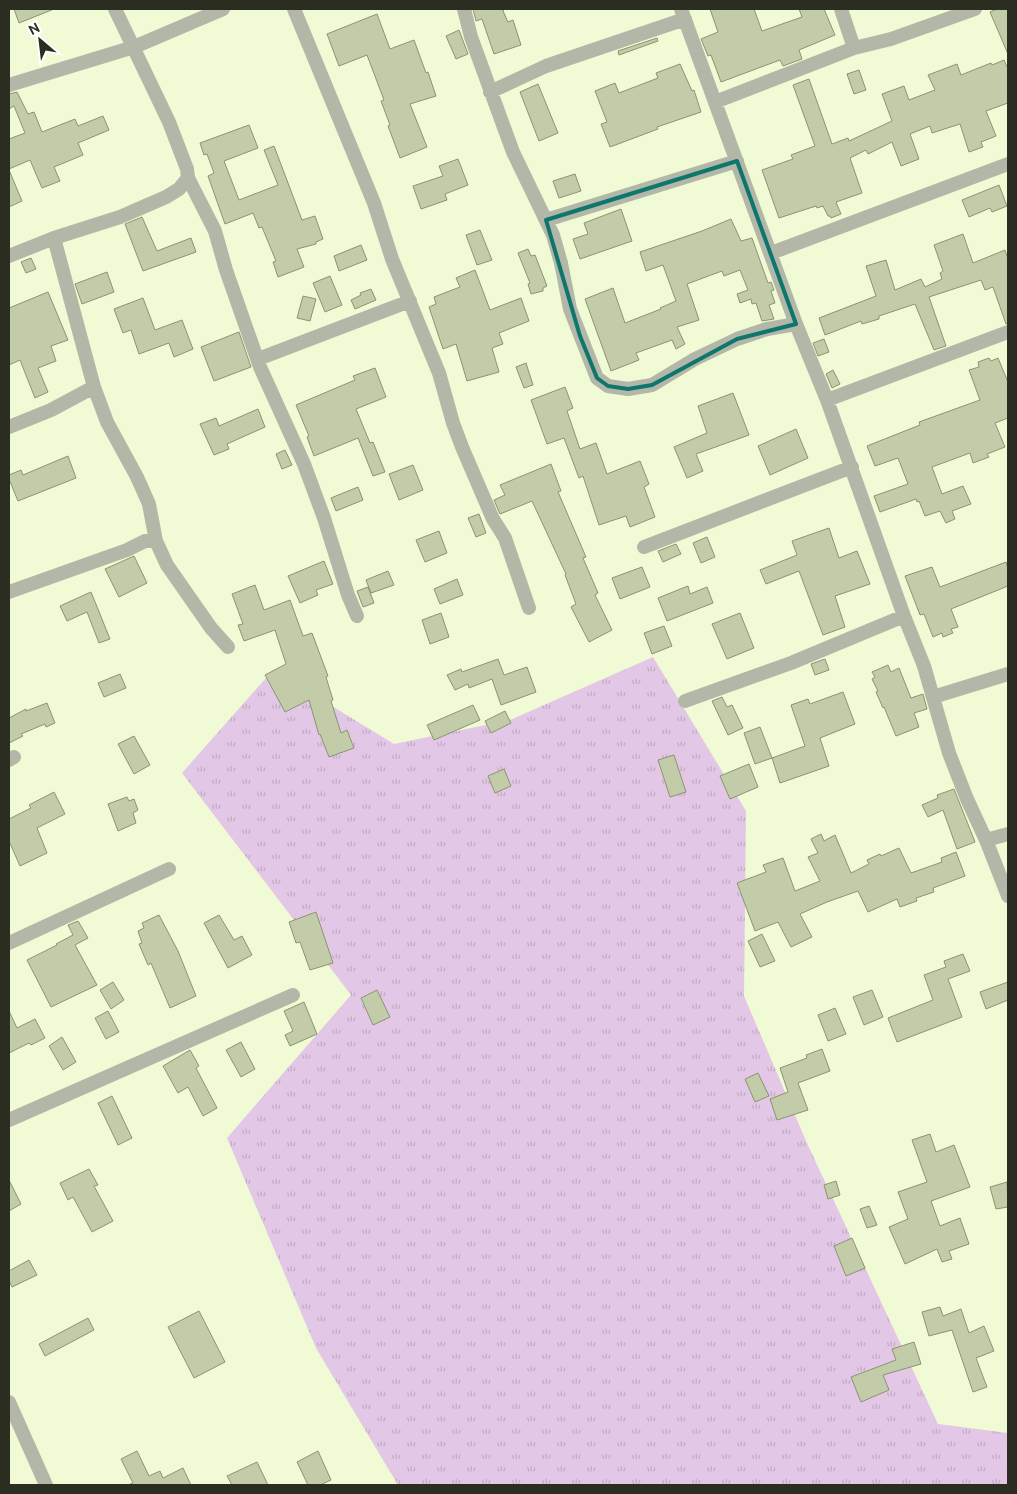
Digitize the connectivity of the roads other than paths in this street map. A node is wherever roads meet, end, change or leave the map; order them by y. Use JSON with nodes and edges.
{"nodes":[{"id":1,"x":115,"y":9,"type":"edge"},
{"id":2,"x":223,"y":9,"type":"edge"},
{"id":3,"x":294,"y":9,"type":"edge"},
{"id":4,"x":464,"y":9,"type":"edge"},
{"id":5,"x":841,"y":9,"type":"edge"},
{"id":6,"x":974,"y":9,"type":"edge"},
{"id":7,"x":683,"y":14,"type":"edge"},
{"id":8,"x":134,"y":47,"type":"junction"},
{"id":9,"x":854,"y":48,"type":"junction"},
{"id":10,"x":9,"y":85,"type":"edge"},
{"id":11,"x":490,"y":92,"type":"junction"},
{"id":12,"x":715,"y":102,"type":"junction"},
{"id":13,"x":737,"y":161,"type":"junction"},
{"id":14,"x":1008,"y":164,"type":"edge"},
{"id":15,"x":188,"y":178,"type":"junction"},
{"id":16,"x":546,"y":220,"type":"junction"},
{"id":17,"x":54,"y":238,"type":"junction"},
{"id":18,"x":771,"y":253,"type":"junction"},
{"id":19,"x":9,"y":256,"type":"edge"},
{"id":20,"x":410,"y":301,"type":"junction"},
{"id":21,"x":796,"y":324,"type":"junction"},
{"id":22,"x":1008,"y":332,"type":"edge"},
{"id":23,"x":258,"y":359,"type":"junction"},
{"id":24,"x":94,"y":387,"type":"junction"},
{"id":25,"x":827,"y":400,"type":"junction"},
{"id":26,"x":9,"y":427,"type":"edge"},
{"id":27,"x":852,"y":467,"type":"junction"},
{"id":28,"x":156,"y":541,"type":"junction"},
{"id":29,"x":644,"y":547,"type":"dead end"},
{"id":30,"x":9,"y":592,"type":"edge"},
{"id":31,"x":530,"y":608,"type":"dead end"},
{"id":32,"x":357,"y":616,"type":"dead end"},
{"id":33,"x":904,"y":616,"type":"junction"},
{"id":34,"x":228,"y":647,"type":"dead end"},
{"id":35,"x":1008,"y":674,"type":"edge"},
{"id":36,"x":933,"y":697,"type":"junction"},
{"id":37,"x":685,"y":701,"type":"dead end"},
{"id":38,"x":1008,"y":834,"type":"edge"},
{"id":39,"x":986,"y":840,"type":"junction"},
{"id":40,"x":169,"y":869,"type":"dead end"},
{"id":41,"x":1008,"y":896,"type":"edge"},
{"id":42,"x":9,"y":943,"type":"edge"},
{"id":43,"x":293,"y":995,"type":"dead end"},
{"id":44,"x":9,"y":1120,"type":"edge"},
{"id":45,"x":9,"y":1402,"type":"edge"},
{"id":46,"x":46,"y":1485,"type":"edge"}],
"edges":[{"from":1,"to":8,"type":"street"},
{"from":2,"to":8,"type":"street"},
{"from":3,"to":20,"type":"street"},
{"from":4,"to":11,"type":"street"},
{"from":5,"to":9,"type":"street"},
{"from":6,"to":9,"type":"street"},
{"from":7,"to":11,"type":"street"},
{"from":7,"to":12,"type":"street"},
{"from":8,"to":10,"type":"street"},
{"from":8,"to":15,"type":"street"},
{"from":9,"to":12,"type":"street"},
{"from":11,"to":16,"type":"street"},
{"from":12,"to":13,"type":"street"},
{"from":13,"to":16,"type":"street"},
{"from":13,"to":18,"type":"street"},
{"from":14,"to":18,"type":"street"},
{"from":15,"to":17,"type":"street"},
{"from":15,"to":23,"type":"street"},
{"from":16,"to":21,"type":"street"},
{"from":17,"to":19,"type":"street"},
{"from":17,"to":24,"type":"street"},
{"from":18,"to":21,"type":"street"},
{"from":20,"to":23,"type":"street"},
{"from":20,"to":31,"type":"street"},
{"from":21,"to":25,"type":"street"},
{"from":22,"to":25,"type":"street"},
{"from":23,"to":32,"type":"street"},
{"from":24,"to":26,"type":"street"},
{"from":24,"to":28,"type":"street"},
{"from":25,"to":27,"type":"street"},
{"from":27,"to":29,"type":"street"},
{"from":27,"to":33,"type":"street"},
{"from":28,"to":30,"type":"street"},
{"from":28,"to":34,"type":"street"},
{"from":33,"to":36,"type":"street"},
{"from":33,"to":37,"type":"street"},
{"from":35,"to":36,"type":"street"},
{"from":36,"to":39,"type":"street"},
{"from":38,"to":39,"type":"street"},
{"from":39,"to":41,"type":"street"},
{"from":40,"to":42,"type":"street"},
{"from":43,"to":44,"type":"street"},
{"from":45,"to":46,"type":"street"}]}
